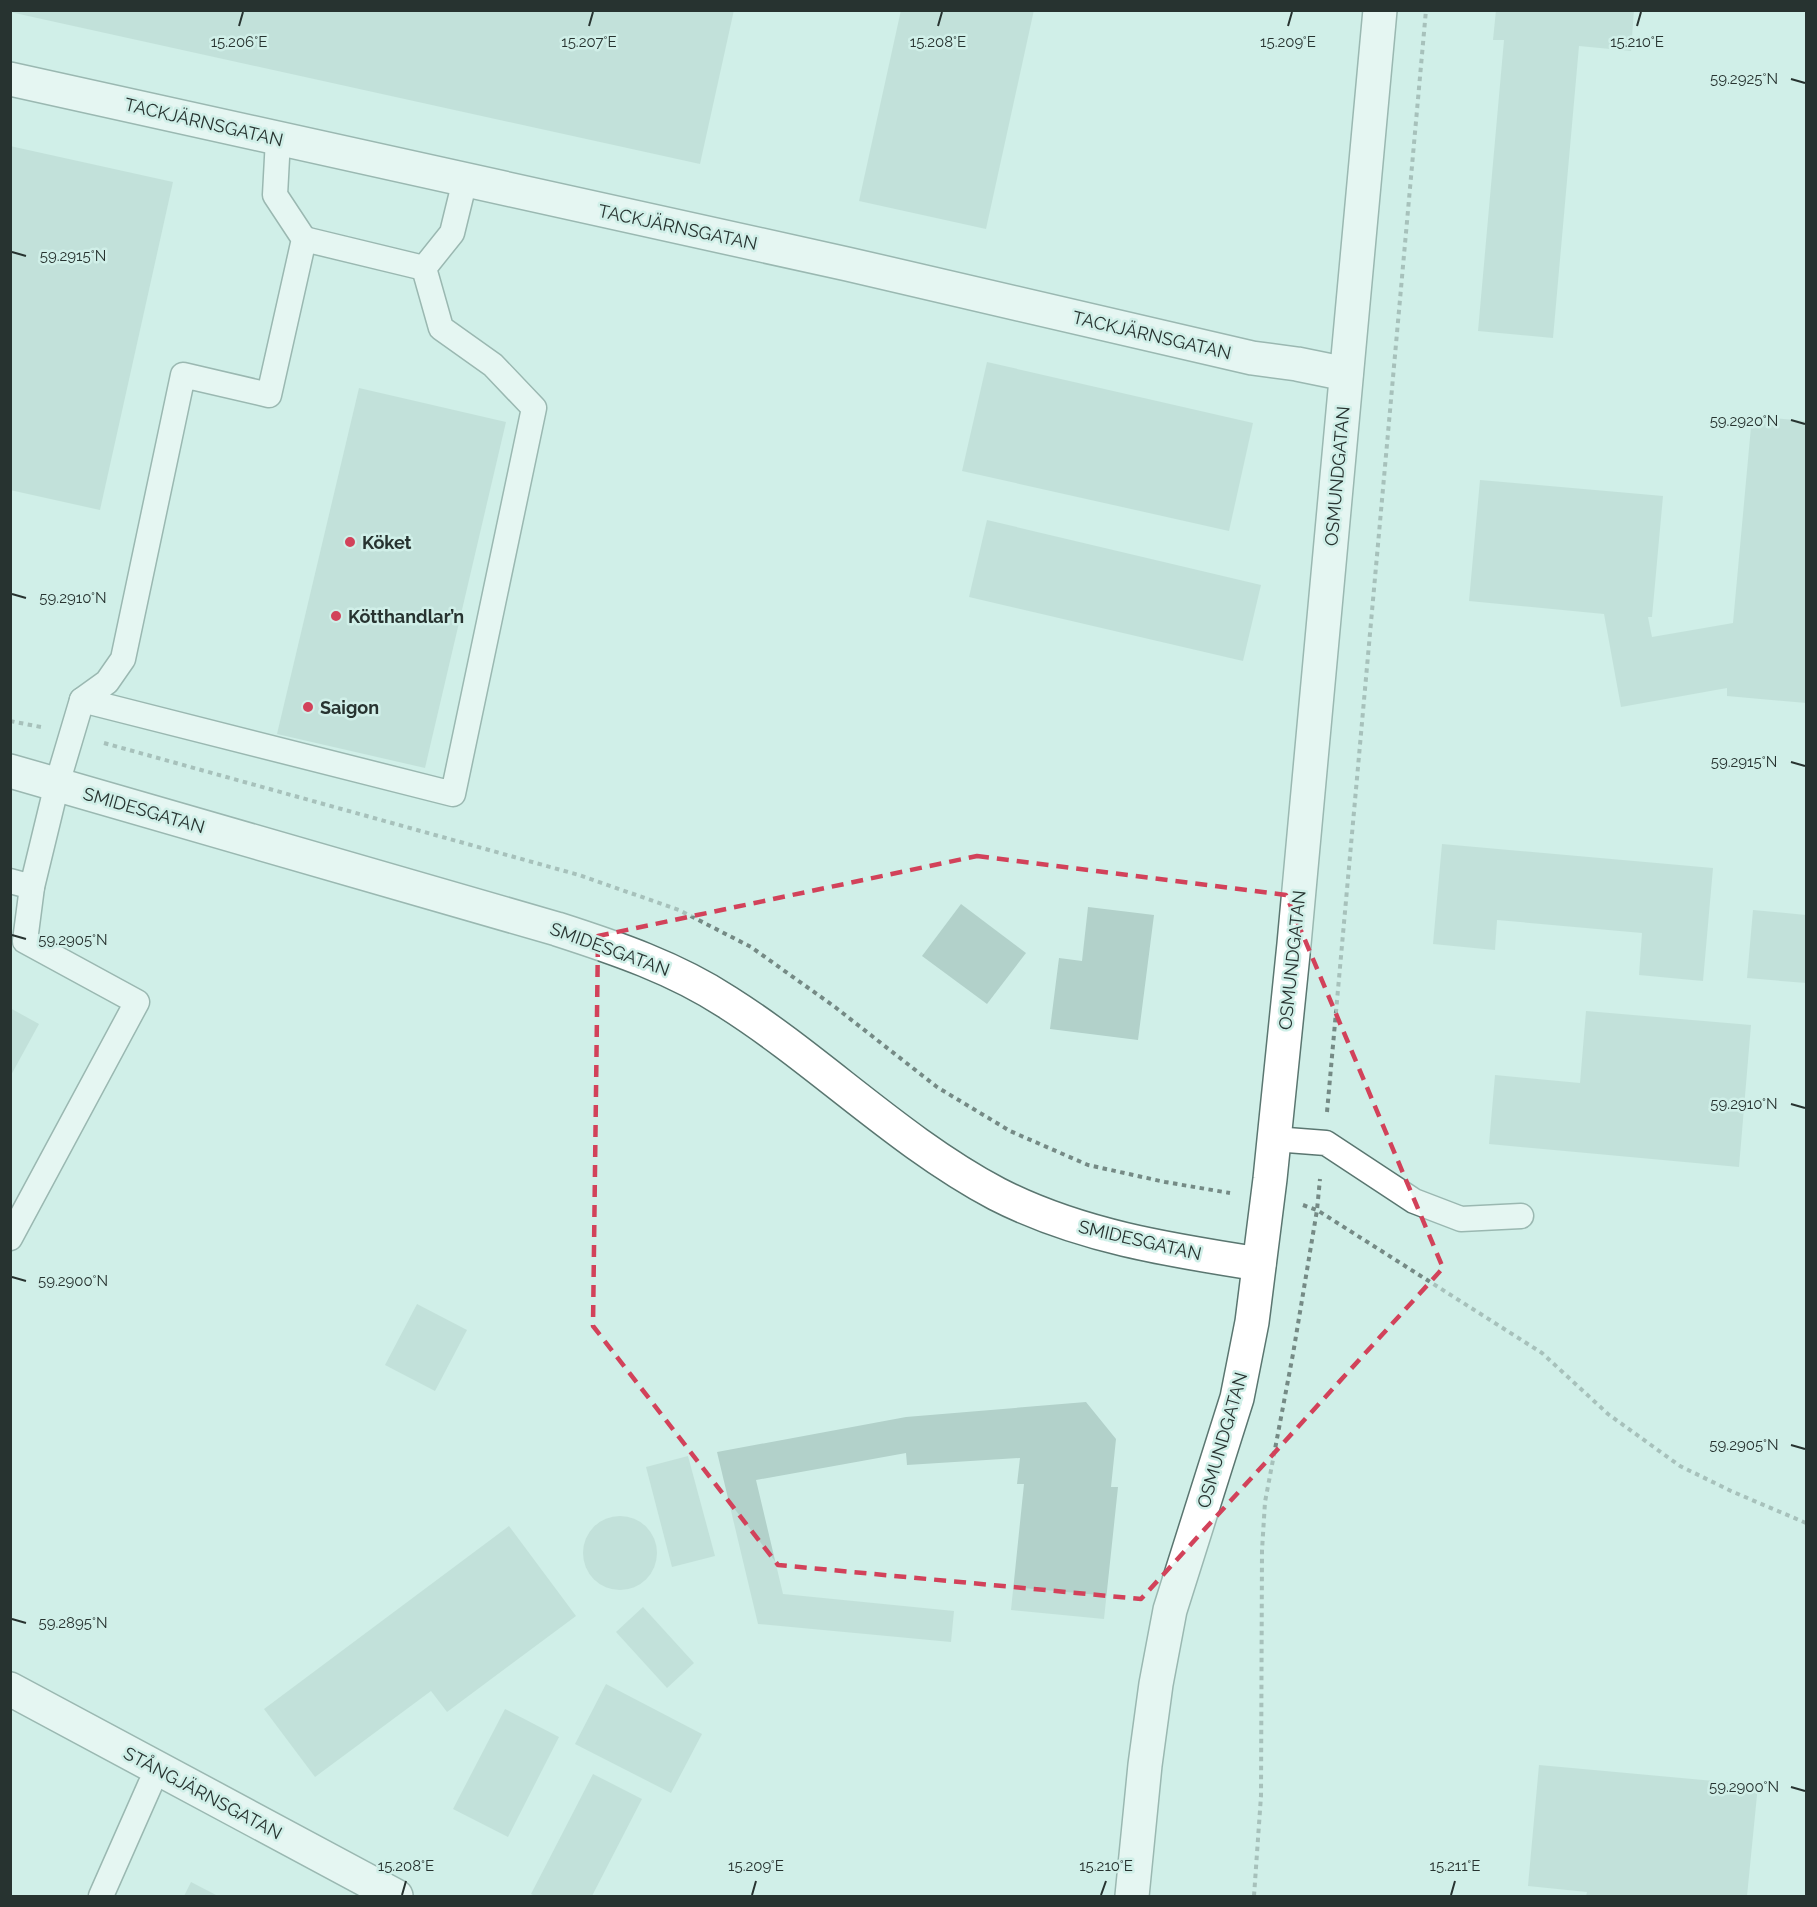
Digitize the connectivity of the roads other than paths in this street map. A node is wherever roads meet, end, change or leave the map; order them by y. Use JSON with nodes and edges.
{"nodes":[{"id":1,"x":1380,"y":10,"type":"edge"},
{"id":2,"x":10,"y":79,"type":"edge"},
{"id":3,"x":278,"y":139,"type":"junction"},
{"id":4,"x":465,"y":180,"type":"junction"},
{"id":5,"x":304,"y":238,"type":"junction"},
{"id":6,"x":424,"y":268,"type":"junction"},
{"id":7,"x":1346,"y":374,"type":"junction"},
{"id":8,"x":82,"y":700,"type":"junction"},
{"id":9,"x":10,"y":771,"type":"edge"},
{"id":10,"x":57,"y":784,"type":"junction"},
{"id":11,"x":21,"y":884,"type":"edge"},
{"id":12,"x":1274,"y":1138,"type":"junction"},
{"id":13,"x":1521,"y":1216,"type":"dead end"},
{"id":14,"x":10,"y":1238,"type":"edge"},
{"id":15,"x":1259,"y":1264,"type":"junction"},
{"id":16,"x":10,"y":1689,"type":"edge"},
{"id":17,"x":150,"y":1785,"type":"dead end"},
{"id":18,"x":101,"y":1896,"type":"edge"},
{"id":19,"x":396,"y":1896,"type":"edge"},
{"id":20,"x":1132,"y":1896,"type":"edge"}],
"edges":[{"from":1,"to":7,"type":"street","name":"OSMUNDGATAN"},
{"from":2,"to":3,"type":"street","name":"TACKJÄRNSGATAN"},
{"from":3,"to":4,"type":"street","name":"TACKJÄRNSGATAN"},
{"from":3,"to":5,"type":"lane"},
{"from":4,"to":6,"type":"lane"},
{"from":4,"to":7,"type":"street","name":"TACKJÄRNSGATAN"},
{"from":5,"to":6,"type":"lane"},
{"from":5,"to":8,"type":"lane"},
{"from":6,"to":8,"type":"lane"},
{"from":7,"to":12,"type":"street","name":"OSMUNDGATAN"},
{"from":8,"to":10,"type":"lane"},
{"from":9,"to":10,"type":"street","name":"SMIDESGATAN"},
{"from":10,"to":11,"type":"lane"},
{"from":10,"to":15,"type":"street","name":"SMIDESGATAN"},
{"from":11,"to":14,"type":"lane"},
{"from":12,"to":13,"type":"lane"},
{"from":12,"to":15,"type":"street","name":"OSMUNDGATAN"},
{"from":15,"to":20,"type":"street","name":"OSMUNDGATAN"},
{"from":16,"to":19,"type":"street","name":"STÅNGJÄRNSGATAN"},
{"from":17,"to":18,"type":"lane"}]}
